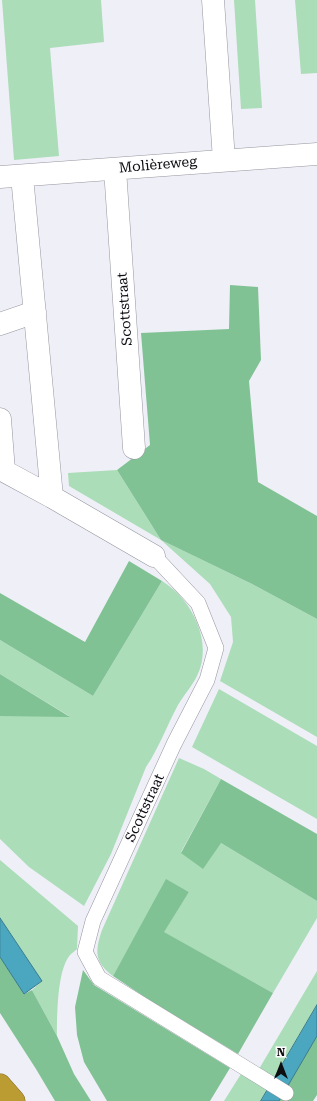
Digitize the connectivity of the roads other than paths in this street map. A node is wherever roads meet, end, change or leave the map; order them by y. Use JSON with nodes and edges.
{"nodes":[{"id":1,"x":214,"y":0,"type":"edge"},
{"id":2,"x":317,"y":154,"type":"edge"},
{"id":3,"x":224,"y":160,"type":"junction"},
{"id":4,"x":115,"y":169,"type":"junction"},
{"id":5,"x":22,"y":176,"type":"junction"},
{"id":6,"x":0,"y":177,"type":"edge"},
{"id":7,"x":35,"y":312,"type":"junction"},
{"id":8,"x":0,"y":324,"type":"edge"},
{"id":9,"x":0,"y":419,"type":"edge"},
{"id":10,"x":134,"y":448,"type":"dead end"},
{"id":11,"x":52,"y":497,"type":"junction"},
{"id":12,"x":154,"y":556,"type":"joint"},
{"id":13,"x":0,"y":1084,"type":"edge"},
{"id":14,"x":286,"y":1093,"type":"dead end"},
{"id":15,"x":0,"y":1096,"type":"edge"},
{"id":16,"x":2,"y":1101,"type":"edge"},
{"id":17,"x":14,"y":1101,"type":"edge"}],
"edges":[{"from":1,"to":3,"type":"street"},
{"from":2,"to":3,"type":"street","name":"Molièreweg"},
{"from":3,"to":4,"type":"street","name":"Molièreweg"},
{"from":4,"to":5,"type":"street","name":"Molièreweg"},
{"from":4,"to":10,"type":"street","name":"Scottstraat"},
{"from":5,"to":6,"type":"street","name":"Molièreweg"},
{"from":5,"to":7,"type":"street"},
{"from":7,"to":8,"type":"street"},
{"from":7,"to":11,"type":"street"},
{"from":9,"to":11,"type":"street","name":"Scottstraat"},
{"from":11,"to":12,"type":"street","name":"Scottstraat"},
{"from":12,"to":14,"type":"lane","name":"Scottstraat"},
{"from":13,"to":17,"type":"highway"},
{"from":15,"to":16,"type":"highway"}]}
